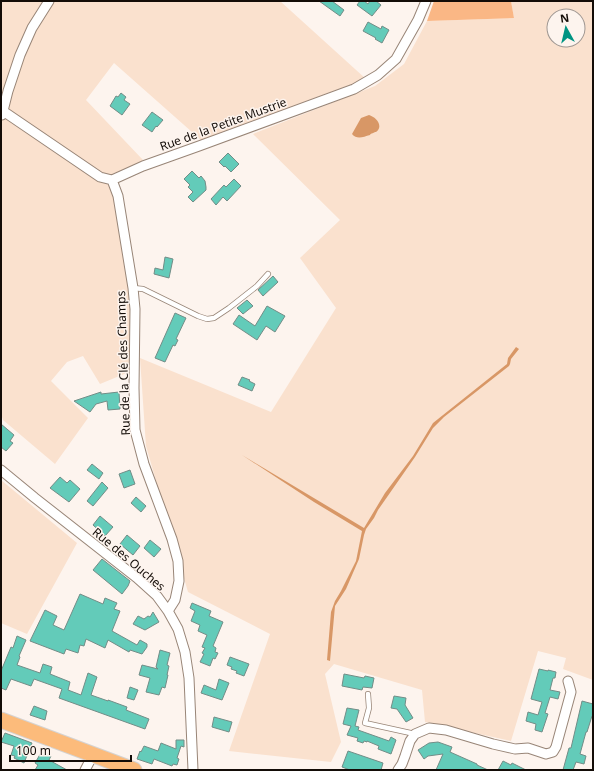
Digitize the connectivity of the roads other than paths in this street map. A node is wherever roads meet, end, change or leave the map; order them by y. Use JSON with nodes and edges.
{"nodes":[{"id":1,"x":49,"y":1,"type":"edge"},
{"id":2,"x":426,"y":1,"type":"edge"},
{"id":3,"x":2,"y":114,"type":"edge"},
{"id":4,"x":112,"y":180,"type":"junction"},
{"id":5,"x":268,"y":274,"type":"dead end"},
{"id":6,"x":133,"y":288,"type":"junction"},
{"id":7,"x":1,"y":470,"type":"edge"},
{"id":8,"x":168,"y":611,"type":"junction"},
{"id":9,"x":568,"y":681,"type":"dead end"},
{"id":10,"x":368,"y":694,"type":"dead end"},
{"id":11,"x":1,"y":720,"type":"edge"},
{"id":12,"x":416,"y":734,"type":"junction"},
{"id":13,"x":93,"y":755,"type":"junction"},
{"id":14,"x":85,"y":770,"type":"edge"},
{"id":15,"x":134,"y":770,"type":"edge"},
{"id":16,"x":193,"y":770,"type":"edge"},
{"id":17,"x":398,"y":770,"type":"edge"}],
"edges":[{"from":1,"to":3,"type":"street"},
{"from":2,"to":4,"type":"street","name":"Rue de la Petite Mustrie"},
{"from":3,"to":4,"type":"street"},
{"from":4,"to":6,"type":"street","name":"Rue de la Clé des Champs"},
{"from":5,"to":6,"type":"lane"},
{"from":6,"to":8,"type":"street","name":"Rue de la Clé des Champs"},
{"from":7,"to":8,"type":"street","name":"Rue des Ouches"},
{"from":8,"to":16,"type":"street","name":"Rue des Ouches"},
{"from":9,"to":12,"type":"street"},
{"from":10,"to":12,"type":"lane"},
{"from":11,"to":13,"type":"main road"},
{"from":12,"to":17,"type":"street"},
{"from":13,"to":14,"type":"street"},
{"from":13,"to":15,"type":"main road"}]}
